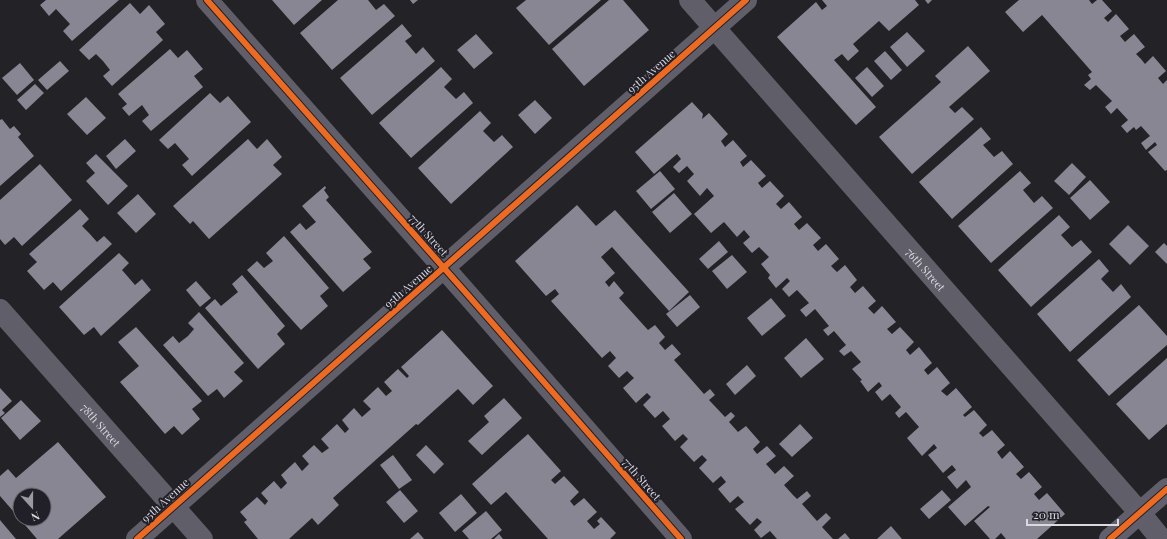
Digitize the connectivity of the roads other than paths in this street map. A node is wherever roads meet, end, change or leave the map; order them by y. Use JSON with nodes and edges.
{"nodes":[{"id":1,"x":207,"y":0,"type":"edge"},
{"id":2,"x":690,"y":0,"type":"edge"},
{"id":3,"x":746,"y":0,"type":"edge"},
{"id":4,"x":715,"y":28,"type":"junction"},
{"id":5,"x":444,"y":268,"type":"junction"},
{"id":6,"x":0,"y":310,"type":"edge"},
{"id":7,"x":1167,"y":489,"type":"edge"},
{"id":8,"x":174,"y":506,"type":"junction"},
{"id":9,"x":1140,"y":513,"type":"junction"},
{"id":10,"x":137,"y":539,"type":"edge"},
{"id":11,"x":202,"y":539,"type":"edge"},
{"id":12,"x":681,"y":539,"type":"edge"},
{"id":13,"x":1110,"y":539,"type":"edge"},
{"id":14,"x":1161,"y":539,"type":"edge"}],
"edges":[{"from":1,"to":5,"type":"street","name":"77th Street"},
{"from":2,"to":4,"type":"street","name":"76th Street"},
{"from":3,"to":4,"type":"street","name":"95th Avenue"},
{"from":4,"to":5,"type":"street","name":"95th Avenue"},
{"from":4,"to":9,"type":"street","name":"76th Street"},
{"from":5,"to":8,"type":"street","name":"95th Avenue"},
{"from":5,"to":12,"type":"street","name":"77th Street"},
{"from":6,"to":8,"type":"street","name":"78th Street"},
{"from":7,"to":9,"type":"main road"},
{"from":8,"to":10,"type":"street","name":"95th Avenue"},
{"from":8,"to":11,"type":"street","name":"78th Street"},
{"from":9,"to":13,"type":"main road"},
{"from":9,"to":14,"type":"street","name":"76th Street"}]}
